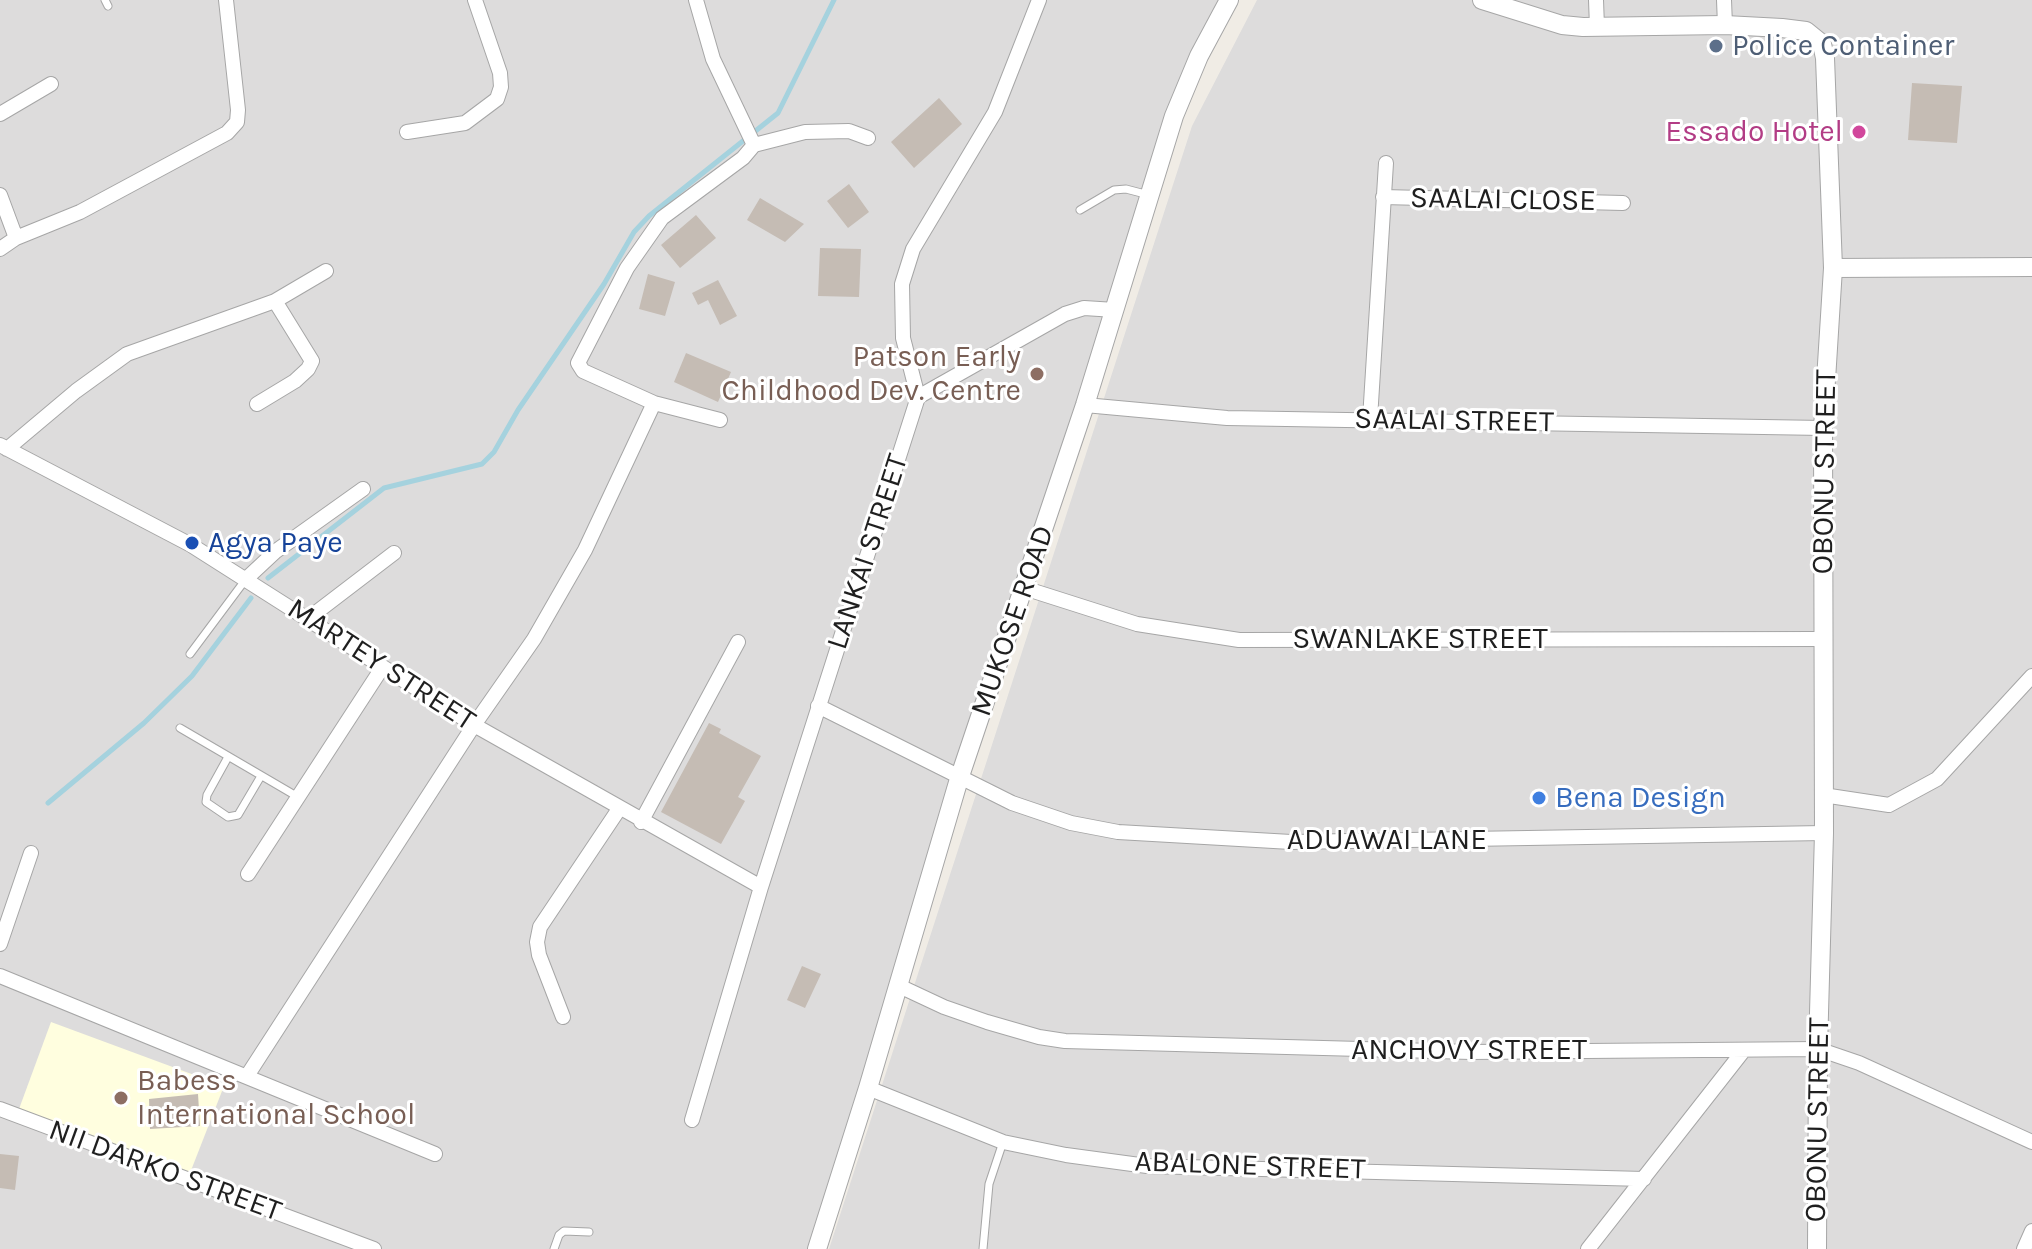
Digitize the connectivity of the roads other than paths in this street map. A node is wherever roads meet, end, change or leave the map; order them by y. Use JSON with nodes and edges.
{"nodes":[{"id":1,"x":226,"y":0,"type":"edge"},
{"id":2,"x":475,"y":0,"type":"edge"},
{"id":3,"x":696,"y":0,"type":"edge"},
{"id":4,"x":1039,"y":0,"type":"edge"},
{"id":5,"x":1229,"y":0,"type":"edge"},
{"id":6,"x":1482,"y":0,"type":"edge"},
{"id":7,"x":1596,"y":0,"type":"edge"},
{"id":8,"x":1724,"y":0,"type":"edge"},
{"id":9,"x":1725,"y":25,"type":"junction"},
{"id":10,"x":1597,"y":27,"type":"junction"},
{"id":11,"x":51,"y":84,"type":"dead end"},
{"id":12,"x":0,"y":114,"type":"edge"},
{"id":13,"x":407,"y":132,"type":"dead end"},
{"id":14,"x":868,"y":138,"type":"dead end"},
{"id":15,"x":754,"y":142,"type":"junction"},
{"id":16,"x":1386,"y":163,"type":"dead end"},
{"id":17,"x":0,"y":195,"type":"edge"},
{"id":18,"x":1151,"y":195,"type":"junction"},
{"id":19,"x":1383,"y":197,"type":"junction"},
{"id":20,"x":1623,"y":203,"type":"dead end"},
{"id":21,"x":1080,"y":210,"type":"dead end"},
{"id":22,"x":16,"y":238,"type":"junction"},
{"id":23,"x":0,"y":249,"type":"edge"},
{"id":24,"x":2032,"y":267,"type":"edge"},
{"id":25,"x":1833,"y":268,"type":"junction"},
{"id":26,"x":326,"y":271,"type":"dead end"},
{"id":27,"x":275,"y":301,"type":"junction"},
{"id":28,"x":1115,"y":310,"type":"junction"},
{"id":29,"x":918,"y":397,"type":"junction"},
{"id":30,"x":654,"y":403,"type":"junction"},
{"id":31,"x":257,"y":404,"type":"dead end"},
{"id":32,"x":1085,"y":405,"type":"junction"},
{"id":33,"x":1370,"y":419,"type":"junction"},
{"id":34,"x":720,"y":420,"type":"dead end"},
{"id":35,"x":1823,"y":428,"type":"junction"},
{"id":36,"x":4,"y":447,"type":"edge"},
{"id":37,"x":363,"y":489,"type":"dead end"},
{"id":38,"x":394,"y":553,"type":"dead end"},
{"id":39,"x":246,"y":579,"type":"junction"},
{"id":40,"x":1024,"y":588,"type":"junction"},
{"id":41,"x":309,"y":618,"type":"junction"},
{"id":42,"x":1822,"y":639,"type":"junction"},
{"id":43,"x":738,"y":642,"type":"dead end"},
{"id":44,"x":190,"y":654,"type":"dead end"},
{"id":45,"x":382,"y":668,"type":"junction"},
{"id":46,"x":2032,"y":676,"type":"edge"},
{"id":47,"x":818,"y":706,"type":"junction"},
{"id":48,"x":474,"y":725,"type":"junction"},
{"id":49,"x":180,"y":728,"type":"dead end"},
{"id":50,"x":228,"y":757,"type":"junction"},
{"id":51,"x":261,"y":776,"type":"junction"},
{"id":52,"x":959,"y":779,"type":"junction"},
{"id":53,"x":1823,"y":795,"type":"junction"},
{"id":54,"x":298,"y":797,"type":"junction"},
{"id":55,"x":619,"y":809,"type":"junction"},
{"id":56,"x":641,"y":822,"type":"junction"},
{"id":57,"x":1824,"y":833,"type":"junction"},
{"id":58,"x":31,"y":853,"type":"dead end"},
{"id":59,"x":248,"y":874,"type":"dead end"},
{"id":60,"x":761,"y":887,"type":"junction"},
{"id":61,"x":0,"y":944,"type":"edge"},
{"id":62,"x":0,"y":976,"type":"edge"},
{"id":63,"x":897,"y":985,"type":"junction"},
{"id":64,"x":563,"y":1017,"type":"dead end"},
{"id":65,"x":1818,"y":1049,"type":"junction"},
{"id":66,"x":1744,"y":1050,"type":"junction"},
{"id":67,"x":247,"y":1076,"type":"junction"},
{"id":68,"x":868,"y":1088,"type":"junction"},
{"id":69,"x":0,"y":1109,"type":"edge"},
{"id":70,"x":692,"y":1120,"type":"dead end"},
{"id":71,"x":1003,"y":1142,"type":"junction"},
{"id":72,"x":2032,"y":1142,"type":"edge"},
{"id":73,"x":435,"y":1154,"type":"dead end"},
{"id":74,"x":1644,"y":1179,"type":"junction"},
{"id":75,"x":2032,"y":1231,"type":"edge"},
{"id":76,"x":589,"y":1232,"type":"dead end"},
{"id":77,"x":373,"y":1249,"type":"edge"},
{"id":78,"x":554,"y":1249,"type":"edge"},
{"id":79,"x":817,"y":1249,"type":"edge"},
{"id":80,"x":983,"y":1249,"type":"edge"},
{"id":81,"x":1588,"y":1249,"type":"edge"},
{"id":82,"x":1817,"y":1249,"type":"edge"},
{"id":83,"x":2024,"y":1249,"type":"edge"}],
"edges":[{"from":1,"to":22,"type":"street"},
{"from":2,"to":13,"type":"street"},
{"from":3,"to":15,"type":"street"},
{"from":4,"to":29,"type":"street"},
{"from":5,"to":18,"type":"street","name":"MUKOSE ROAD"},
{"from":6,"to":10,"type":"street","name":"OBONU STREET"},
{"from":7,"to":10,"type":"street"},
{"from":8,"to":9,"type":"street"},
{"from":9,"to":10,"type":"street","name":"OBONU STREET"},
{"from":9,"to":25,"type":"street","name":"OBONU STREET"},
{"from":11,"to":12,"type":"street"},
{"from":14,"to":15,"type":"street"},
{"from":15,"to":30,"type":"street"},
{"from":16,"to":19,"type":"street","name":"SAALAI CLOSE"},
{"from":17,"to":22,"type":"street"},
{"from":18,"to":21,"type":"lane"},
{"from":18,"to":28,"type":"street","name":"MUKOSE ROAD"},
{"from":19,"to":20,"type":"street","name":"SAALAI CLOSE"},
{"from":19,"to":33,"type":"street","name":"SAALAI CLOSE"},
{"from":22,"to":23,"type":"street"},
{"from":24,"to":25,"type":"street"},
{"from":25,"to":35,"type":"street","name":"OBONU STREET"},
{"from":26,"to":27,"type":"street"},
{"from":27,"to":31,"type":"street"},
{"from":27,"to":36,"type":"street"},
{"from":28,"to":29,"type":"street"},
{"from":28,"to":32,"type":"street","name":"MUKOSE ROAD"},
{"from":29,"to":47,"type":"street","name":"LANKAI STREET"},
{"from":30,"to":34,"type":"street"},
{"from":30,"to":48,"type":"street"},
{"from":32,"to":33,"type":"street","name":"SAALAI STREET"},
{"from":32,"to":40,"type":"street","name":"MUKOSE ROAD"},
{"from":33,"to":35,"type":"street","name":"SAALAI STREET"},
{"from":35,"to":42,"type":"street","name":"OBONU STREET"},
{"from":36,"to":39,"type":"street","name":"MARTEY STREET"},
{"from":37,"to":39,"type":"street"},
{"from":38,"to":41,"type":"street"},
{"from":39,"to":41,"type":"street","name":"MARTEY STREET"},
{"from":39,"to":44,"type":"lane"},
{"from":40,"to":42,"type":"street","name":"SWANLAKE STREET"},
{"from":40,"to":52,"type":"street","name":"MUKOSE ROAD"},
{"from":41,"to":45,"type":"street","name":"MARTEY STREET"},
{"from":42,"to":53,"type":"street","name":"OBONU STREET"},
{"from":43,"to":56,"type":"street"},
{"from":45,"to":48,"type":"street","name":"MARTEY STREET"},
{"from":45,"to":54,"type":"street"},
{"from":46,"to":53,"type":"street"},
{"from":47,"to":52,"type":"street","name":"ADUAWAI LANE"},
{"from":47,"to":60,"type":"street","name":"LANKAI STREET"},
{"from":48,"to":55,"type":"street","name":"MARTEY STREET"},
{"from":48,"to":67,"type":"street"},
{"from":49,"to":50,"type":"lane"},
{"from":50,"to":51,"type":"lane"},
{"from":50,"to":51,"type":"lane"},
{"from":51,"to":54,"type":"lane"},
{"from":52,"to":57,"type":"street","name":"ADUAWAI LANE"},
{"from":52,"to":63,"type":"street","name":"MUKOSE ROAD"},
{"from":53,"to":57,"type":"street","name":"OBONU STREET"},
{"from":54,"to":59,"type":"street"},
{"from":55,"to":56,"type":"street","name":"MARTEY STREET"},
{"from":55,"to":64,"type":"street"},
{"from":56,"to":60,"type":"street","name":"MARTEY STREET"},
{"from":57,"to":65,"type":"street","name":"OBONU STREET"},
{"from":58,"to":61,"type":"street"},
{"from":60,"to":70,"type":"street","name":"LANKAI STREET"},
{"from":62,"to":67,"type":"street"},
{"from":63,"to":66,"type":"street","name":"ANCHOVY STREET"},
{"from":63,"to":68,"type":"street","name":"MUKOSE ROAD"},
{"from":65,"to":66,"type":"street","name":"ANCHOVY STREET"},
{"from":65,"to":72,"type":"street","name":"ANCHOVY STREET"},
{"from":65,"to":82,"type":"street","name":"OBONU STREET"},
{"from":66,"to":74,"type":"street"},
{"from":67,"to":73,"type":"street"},
{"from":68,"to":71,"type":"street","name":"ABALONE STREET"},
{"from":68,"to":79,"type":"street","name":"MUKOSE ROAD"},
{"from":69,"to":77,"type":"street","name":"NII DARKO STREET"},
{"from":71,"to":74,"type":"street","name":"ABALONE STREET"},
{"from":71,"to":80,"type":"lane"},
{"from":74,"to":81,"type":"street"},
{"from":75,"to":83,"type":"street"},
{"from":76,"to":78,"type":"lane"}]}
